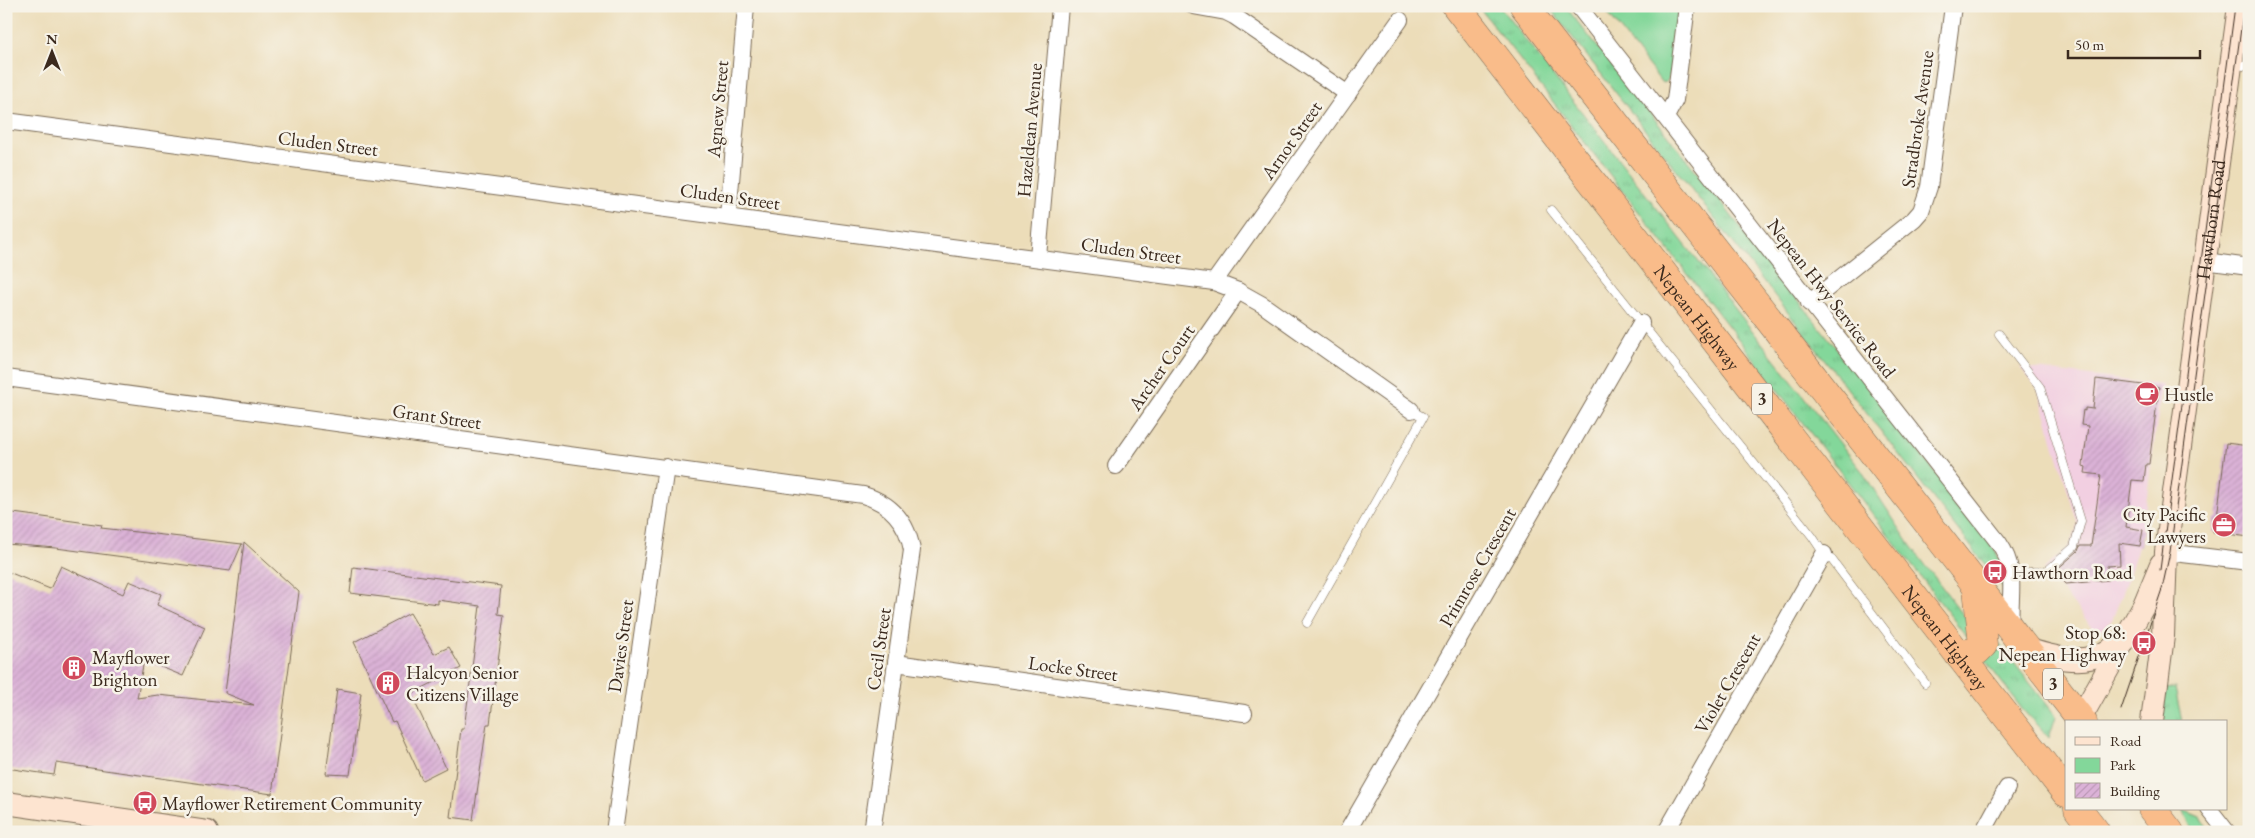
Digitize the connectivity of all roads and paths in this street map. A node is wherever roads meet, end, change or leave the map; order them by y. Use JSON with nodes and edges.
{"nodes":[{"id":1,"x":746,"y":6,"type":"edge"},
{"id":2,"x":1060,"y":6,"type":"edge"},
{"id":3,"x":1193,"y":6,"type":"edge"},
{"id":4,"x":1456,"y":6,"type":"edge"},
{"id":5,"x":1524,"y":6,"type":"edge"},
{"id":6,"x":1578,"y":6,"type":"edge"},
{"id":7,"x":1687,"y":6,"type":"edge"},
{"id":8,"x":1953,"y":6,"type":"edge"},
{"id":9,"x":2239,"y":6,"type":"edge"},
{"id":10,"x":1400,"y":20,"type":"dead end"},
{"id":11,"x":2240,"y":65,"type":"edge"},
{"id":12,"x":1348,"y":94,"type":"junction"},
{"id":13,"x":1666,"y":117,"type":"junction"},
{"id":14,"x":6,"y":121,"type":"edge"},
{"id":15,"x":1551,"y":210,"type":"dead end"},
{"id":16,"x":728,"y":216,"type":"junction"},
{"id":17,"x":1038,"y":257,"type":"junction"},
{"id":18,"x":2205,"y":261,"type":"junction"},
{"id":19,"x":2249,"y":267,"type":"edge"},
{"id":20,"x":1214,"y":282,"type":"junction"},
{"id":21,"x":1238,"y":291,"type":"junction"},
{"id":22,"x":1809,"y":303,"type":"junction"},
{"id":23,"x":1641,"y":323,"type":"junction"},
{"id":24,"x":1999,"y":334,"type":"dead end"},
{"id":25,"x":6,"y":378,"type":"edge"},
{"id":26,"x":1411,"y":410,"type":"joint"},
{"id":27,"x":1116,"y":466,"type":"dead end"},
{"id":28,"x":666,"y":467,"type":"junction"},
{"id":29,"x":863,"y":495,"type":"joint"},
{"id":30,"x":2166,"y":552,"type":"junction"},
{"id":31,"x":1824,"y":554,"type":"junction"},
{"id":32,"x":2249,"y":562,"type":"edge"},
{"id":33,"x":2012,"y":573,"type":"junction"},
{"id":34,"x":1977,"y":587,"type":"junction"},
{"id":35,"x":1307,"y":623,"type":"dead end"},
{"id":36,"x":2126,"y":638,"type":"junction"},
{"id":37,"x":2019,"y":640,"type":"junction"},
{"id":38,"x":1959,"y":655,"type":"junction"},
{"id":39,"x":896,"y":663,"type":"junction"},
{"id":40,"x":1925,"y":683,"type":"dead end"},
{"id":41,"x":1244,"y":713,"type":"dead end"},
{"id":42,"x":2080,"y":720,"type":"edge"},
{"id":43,"x":2082,"y":720,"type":"edge"},
{"id":44,"x":2152,"y":720,"type":"edge"},
{"id":45,"x":2007,"y":788,"type":"dead end"},
{"id":46,"x":2065,"y":792,"type":"edge"},
{"id":47,"x":6,"y":803,"type":"edge"},
{"id":48,"x":2079,"y":810,"type":"edge"},
{"id":49,"x":2153,"y":810,"type":"edge"},
{"id":50,"x":2210,"y":810,"type":"edge"},
{"id":51,"x":207,"y":832,"type":"edge"},
{"id":52,"x":614,"y":832,"type":"edge"},
{"id":53,"x":872,"y":832,"type":"edge"},
{"id":54,"x":1347,"y":832,"type":"edge"},
{"id":55,"x":1666,"y":832,"type":"edge"},
{"id":56,"x":1983,"y":832,"type":"edge"},
{"id":57,"x":2096,"y":832,"type":"edge"},
{"id":58,"x":2170,"y":832,"type":"edge"},
{"id":59,"x":2227,"y":832,"type":"edge"}],
"edges":[{"from":1,"to":16,"type":"street","name":"Agnew Street"},
{"from":2,"to":17,"type":"street","name":"Hazeldean Avenue"},
{"from":3,"to":12,"type":"street"},
{"from":4,"to":38,"type":"highway","name":"Nepean Highway","number":"3"},
{"from":5,"to":34,"type":"highway","number":"3"},
{"from":6,"to":13,"type":"street","name":"Nepean Hwy Service Road"},
{"from":7,"to":13,"type":"street"},
{"from":8,"to":22,"type":"street","name":"Stradbroke Avenue"},
{"from":9,"to":11,"type":"main road","name":"Hawthorn Road"},
{"from":10,"to":12,"type":"street","name":"Arnot Street"},
{"from":11,"to":18,"type":"main road","name":"Hawthorn Road"},
{"from":12,"to":20,"type":"street","name":"Arnot Street"},
{"from":13,"to":22,"type":"street","name":"Nepean Hwy Service Road"},
{"from":14,"to":16,"type":"street","name":"Cluden Street"},
{"from":15,"to":23,"type":"lane"},
{"from":16,"to":17,"type":"street","name":"Cluden Street"},
{"from":17,"to":20,"type":"street","name":"Cluden Street"},
{"from":18,"to":19,"type":"street"},
{"from":18,"to":30,"type":"main road","name":"Hawthorn Road"},
{"from":20,"to":21,"type":"street","name":"Cluden Street"},
{"from":21,"to":26,"type":"street","name":"Cluden Street"},
{"from":21,"to":27,"type":"street","name":"Archer Court"},
{"from":22,"to":33,"type":"street","name":"Nepean Hwy Service Road"},
{"from":23,"to":31,"type":"lane"},
{"from":23,"to":54,"type":"street","name":"Primrose Crescent"},
{"from":24,"to":33,"type":"lane"},
{"from":25,"to":28,"type":"street","name":"Grant Street"},
{"from":26,"to":35,"type":"lane"},
{"from":28,"to":29,"type":"street","name":"Grant Street"},
{"from":28,"to":52,"type":"street","name":"Davies Street"},
{"from":29,"to":39,"type":"street","name":"Cecil Street"},
{"from":30,"to":32,"type":"street"},
{"from":30,"to":36,"type":"main road","name":"Hawthorn Road"},
{"from":30,"to":44,"type":"main road","name":"Hawthorn Road"},
{"from":31,"to":40,"type":"lane"},
{"from":31,"to":55,"type":"street","name":"Violet Crescent"},
{"from":33,"to":37,"type":"street","name":"Nepean Hwy Service Road"},
{"from":34,"to":37,"type":"highway","number":"3"},
{"from":34,"to":38,"type":"highway"},
{"from":36,"to":37,"type":"main road"},
{"from":36,"to":43,"type":"main road","name":"Hawthorn Road"},
{"from":37,"to":42,"type":"highway","number":"3"},
{"from":38,"to":46,"type":"highway","name":"Nepean Highway","number":"3"},
{"from":39,"to":41,"type":"street","name":"Locke Street"},
{"from":39,"to":53,"type":"street","name":"Cecil Street"},
{"from":45,"to":56,"type":"street"},
{"from":47,"to":51,"type":"main road"},
{"from":48,"to":57,"type":"highway"},
{"from":49,"to":58,"type":"highway"},
{"from":50,"to":59,"type":"street"}]}
